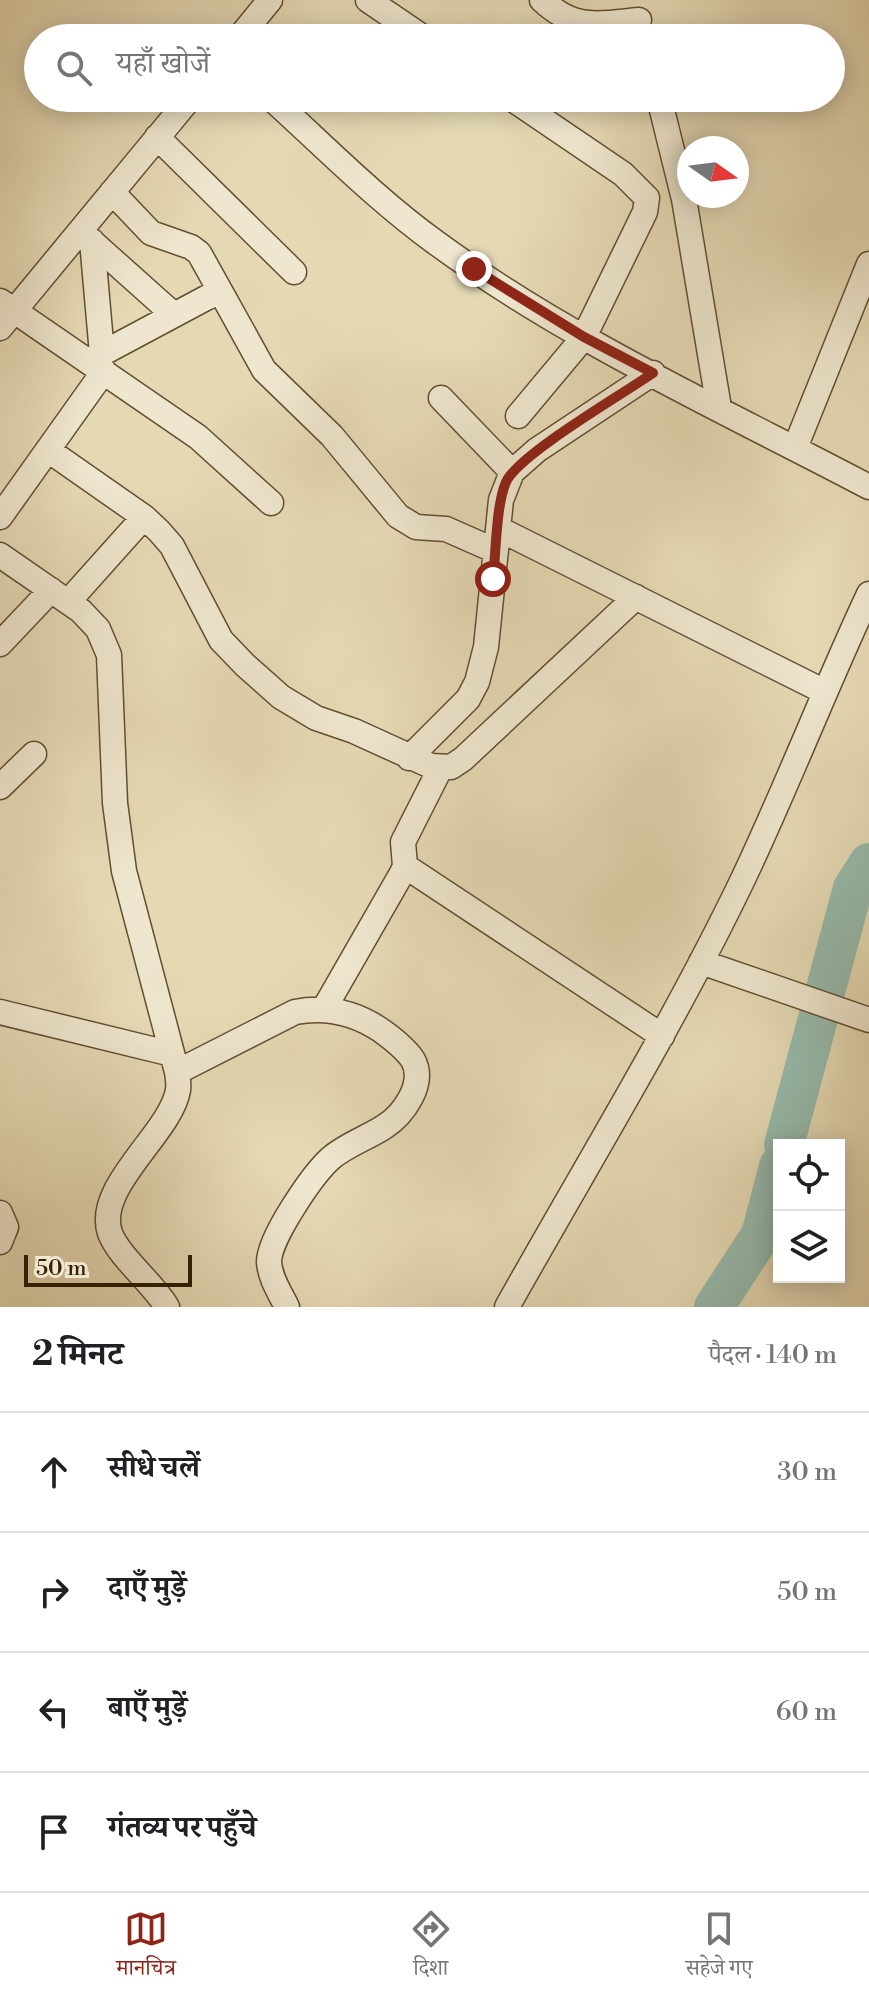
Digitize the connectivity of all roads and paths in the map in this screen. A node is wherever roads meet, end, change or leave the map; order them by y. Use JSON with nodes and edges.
{"nodes":[{"id":1,"x":270,"y":0,"type":"edge"},
{"id":2,"x":368,"y":0,"type":"edge"},
{"id":3,"x":542,"y":0,"type":"edge"},
{"id":4,"x":639,"y":19,"type":"edge"},
{"id":5,"x":250,"y":24,"type":"edge"},
{"id":6,"x":403,"y":24,"type":"edge"},
{"id":7,"x":582,"y":24,"type":"edge"},
{"id":8,"x":595,"y":24,"type":"edge"},
{"id":9,"x":178,"y":112,"type":"edge"},
{"id":10,"x":286,"y":112,"type":"edge"},
{"id":11,"x":532,"y":112,"type":"edge"},
{"id":12,"x":662,"y":112,"type":"edge"},
{"id":13,"x":157,"y":137,"type":"junction"},
{"id":14,"x":112,"y":192,"type":"junction"},
{"id":15,"x":86,"y":236,"type":"junction"},
{"id":16,"x":869,"y":264,"type":"edge"},
{"id":17,"x":294,"y":272,"type":"dead end"},
{"id":18,"x":223,"y":296,"type":"junction"},
{"id":19,"x":5,"y":313,"type":"edge"},
{"id":20,"x":174,"y":315,"type":"junction"},
{"id":21,"x":584,"y":337,"type":"junction"},
{"id":22,"x":98,"y":362,"type":"junction"},
{"id":23,"x":653,"y":373,"type":"junction"},
{"id":24,"x":441,"y":398,"type":"dead end"},
{"id":25,"x":719,"y":408,"type":"junction"},
{"id":26,"x":518,"y":416,"type":"dead end"},
{"id":27,"x":795,"y":448,"type":"junction"},
{"id":28,"x":48,"y":450,"type":"junction"},
{"id":29,"x":512,"y":472,"type":"junction"},
{"id":30,"x":869,"y":487,"type":"edge"},
{"id":31,"x":271,"y":503,"type":"dead end"},
{"id":32,"x":0,"y":517,"type":"edge"},
{"id":33,"x":144,"y":517,"type":"junction"},
{"id":34,"x":497,"y":540,"type":"junction"},
{"id":35,"x":0,"y":555,"type":"edge"},
{"id":36,"x":869,"y":594,"type":"edge"},
{"id":37,"x":59,"y":596,"type":"junction"},
{"id":38,"x":636,"y":597,"type":"junction"},
{"id":39,"x":0,"y":644,"type":"edge"},
{"id":40,"x":825,"y":692,"type":"junction"},
{"id":41,"x":34,"y":754,"type":"dead end"},
{"id":42,"x":409,"y":758,"type":"junction"},
{"id":43,"x":441,"y":767,"type":"junction"},
{"id":44,"x":0,"y":787,"type":"edge"},
{"id":45,"x":405,"y":866,"type":"junction"},
{"id":46,"x":701,"y":962,"type":"junction"},
{"id":47,"x":324,"y":1009,"type":"junction"},
{"id":48,"x":0,"y":1012,"type":"edge"},
{"id":49,"x":869,"y":1020,"type":"edge"},
{"id":50,"x":662,"y":1036,"type":"junction"},
{"id":51,"x":174,"y":1063,"type":"junction"},
{"id":52,"x":0,"y":1213,"type":"edge"},
{"id":53,"x":0,"y":1242,"type":"edge"},
{"id":54,"x":167,"y":1307,"type":"edge"},
{"id":55,"x":287,"y":1307,"type":"edge"},
{"id":56,"x":507,"y":1307,"type":"edge"}],
"edges":[{"from":1,"to":5,"type":"street"},
{"from":2,"to":6,"type":"street"},
{"from":3,"to":7,"type":"street"},
{"from":4,"to":8,"type":"street"},
{"from":9,"to":13,"type":"street"},
{"from":10,"to":21,"type":"street"},
{"from":11,"to":21,"type":"street"},
{"from":12,"to":25,"type":"street"},
{"from":13,"to":14,"type":"street"},
{"from":13,"to":17,"type":"street"},
{"from":14,"to":15,"type":"street"},
{"from":14,"to":18,"type":"street"},
{"from":15,"to":19,"type":"street"},
{"from":15,"to":20,"type":"street"},
{"from":15,"to":22,"type":"street"},
{"from":16,"to":27,"type":"street"},
{"from":18,"to":20,"type":"street"},
{"from":18,"to":34,"type":"street"},
{"from":19,"to":22,"type":"street"},
{"from":20,"to":22,"type":"street"},
{"from":21,"to":23,"type":"street"},
{"from":21,"to":26,"type":"street"},
{"from":22,"to":28,"type":"street"},
{"from":22,"to":31,"type":"street"},
{"from":23,"to":25,"type":"street"},
{"from":23,"to":29,"type":"street"},
{"from":24,"to":29,"type":"street"},
{"from":25,"to":27,"type":"street"},
{"from":27,"to":30,"type":"street"},
{"from":28,"to":32,"type":"street"},
{"from":28,"to":33,"type":"street"},
{"from":29,"to":34,"type":"street"},
{"from":33,"to":37,"type":"street"},
{"from":33,"to":42,"type":"street"},
{"from":34,"to":38,"type":"street"},
{"from":34,"to":42,"type":"street"},
{"from":35,"to":37,"type":"street"},
{"from":36,"to":40,"type":"street"},
{"from":37,"to":39,"type":"street"},
{"from":37,"to":51,"type":"street"},
{"from":38,"to":40,"type":"street"},
{"from":38,"to":43,"type":"street"},
{"from":40,"to":46,"type":"street"},
{"from":41,"to":44,"type":"street"},
{"from":42,"to":43,"type":"street"},
{"from":43,"to":45,"type":"street"},
{"from":45,"to":47,"type":"street"},
{"from":45,"to":50,"type":"street"},
{"from":46,"to":49,"type":"street"},
{"from":46,"to":50,"type":"street"},
{"from":47,"to":51,"type":"street"},
{"from":47,"to":55,"type":"street"},
{"from":48,"to":51,"type":"street"},
{"from":50,"to":56,"type":"street"},
{"from":51,"to":54,"type":"street"},
{"from":52,"to":53,"type":"street"}]}
